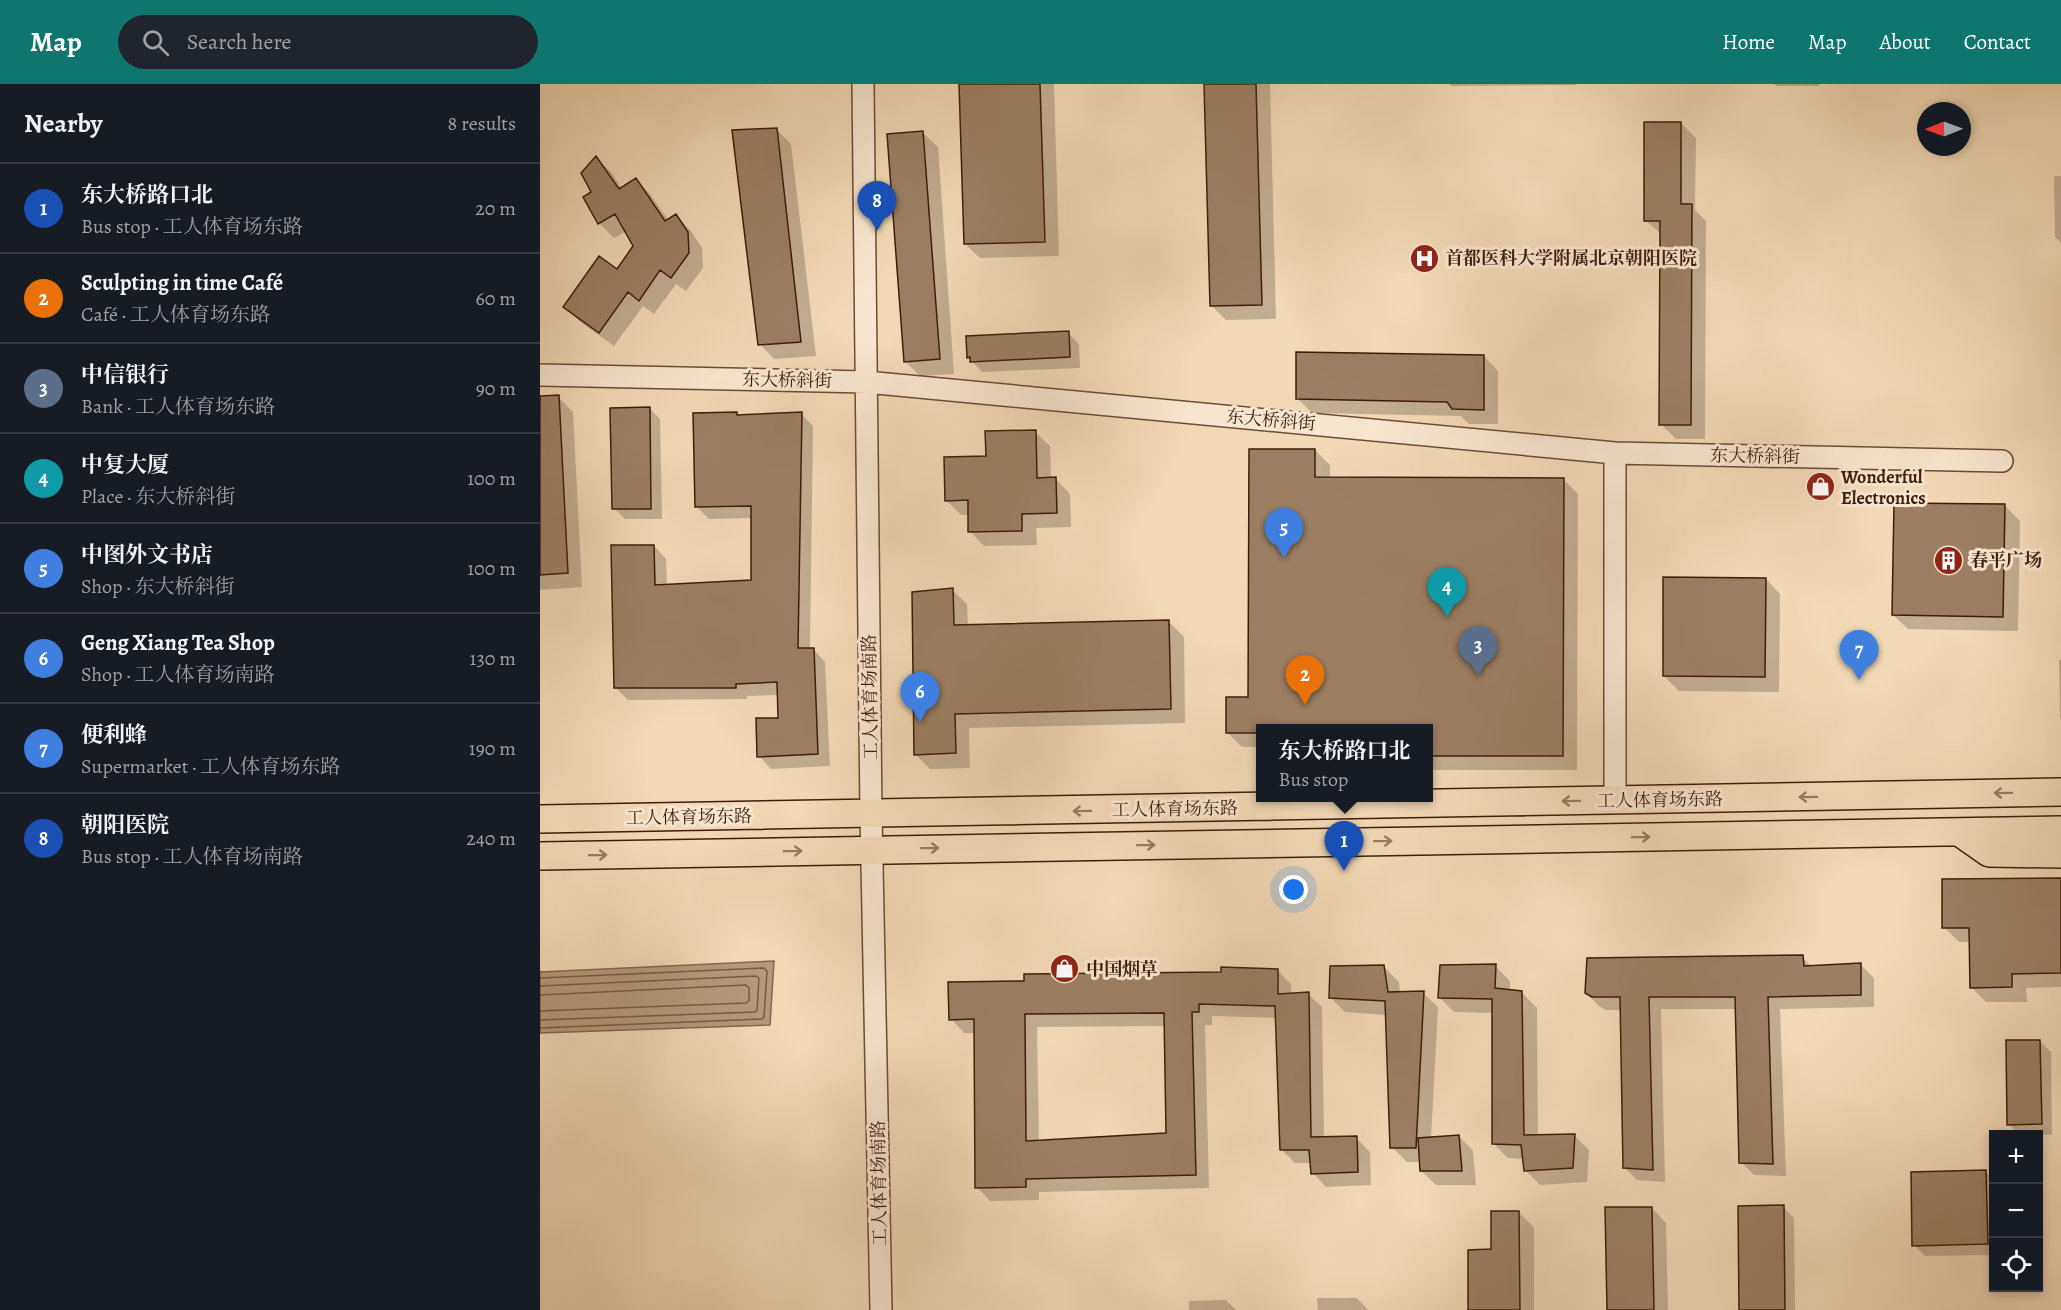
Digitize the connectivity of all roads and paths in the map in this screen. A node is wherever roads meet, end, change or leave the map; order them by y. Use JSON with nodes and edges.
{"nodes":[{"id":1,"x":863,"y":84,"type":"edge"},
{"id":2,"x":540,"y":375,"type":"edge"},
{"id":3,"x":866,"y":382,"type":"junction"},
{"id":4,"x":1615,"y":453,"type":"junction"},
{"id":5,"x":2002,"y":461,"type":"dead end"},
{"id":6,"x":2061,"y":792,"type":"edge"},
{"id":7,"x":1615,"y":801,"type":"junction"},
{"id":8,"x":871,"y":815,"type":"junction"},
{"id":9,"x":540,"y":819,"type":"edge"},
{"id":10,"x":2061,"y":830,"type":"edge"},
{"id":11,"x":1959,"y":832,"type":"junction"},
{"id":12,"x":872,"y":849,"type":"junction"},
{"id":13,"x":2061,"y":854,"type":"edge"},
{"id":14,"x":540,"y":856,"type":"edge"},
{"id":15,"x":881,"y":1310,"type":"edge"}],
"edges":[{"from":1,"to":3,"type":"street","name":"工人体育场南路"},
{"from":2,"to":3,"type":"street","name":"东大桥斜街"},
{"from":3,"to":4,"type":"street","name":"东大桥斜街"},
{"from":3,"to":8,"type":"street","name":"工人体育场南路"},
{"from":4,"to":5,"type":"street","name":"东大桥斜街"},
{"from":4,"to":7,"type":"street"},
{"from":6,"to":7,"type":"main road","name":"工人体育场东路","one_way":true},
{"from":7,"to":8,"type":"main road","name":"工人体育场东路","one_way":true},
{"from":8,"to":9,"type":"main road","name":"工人体育场东路"},
{"from":8,"to":12,"type":"street","name":"工人体育场南路"},
{"from":10,"to":11,"type":"main road","name":"工人体育场东路"},
{"from":12,"to":11,"type":"main road","name":"工人体育场东路","one_way":true},
{"from":11,"to":13,"type":"main road"},
{"from":14,"to":12,"type":"main road","name":"工人体育场东路","one_way":true},
{"from":12,"to":15,"type":"street","name":"工人体育场南路"}]}
